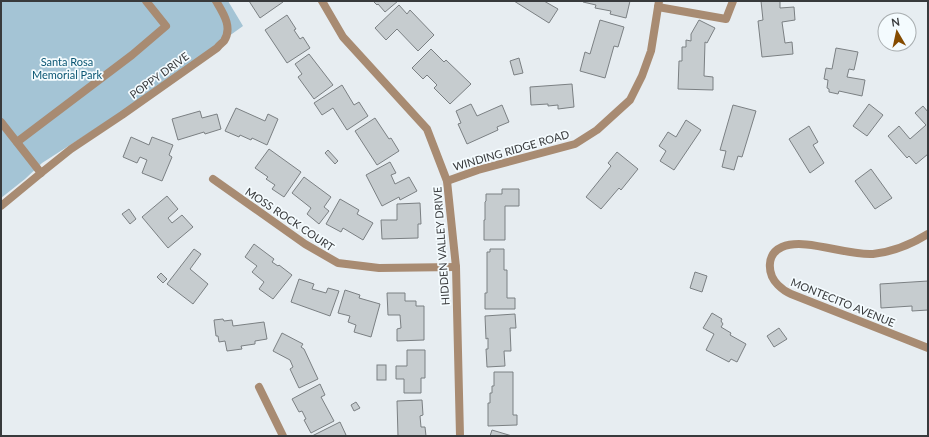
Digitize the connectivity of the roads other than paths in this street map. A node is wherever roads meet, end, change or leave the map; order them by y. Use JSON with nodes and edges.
{"nodes":[{"id":1,"x":146,"y":1,"type":"edge"},
{"id":2,"x":216,"y":1,"type":"edge"},
{"id":3,"x":322,"y":1,"type":"edge"},
{"id":4,"x":733,"y":1,"type":"edge"},
{"id":5,"x":658,"y":4,"type":"edge"},
{"id":6,"x":1,"y":122,"type":"edge"},
{"id":7,"x":17,"y":142,"type":"junction"},
{"id":8,"x":41,"y":173,"type":"junction"},
{"id":9,"x":213,"y":179,"type":"dead end"},
{"id":10,"x":447,"y":180,"type":"junction"},
{"id":11,"x":1,"y":206,"type":"edge"},
{"id":12,"x":928,"y":234,"type":"edge"},
{"id":13,"x":456,"y":267,"type":"junction"},
{"id":14,"x":928,"y":348,"type":"edge"},
{"id":15,"x":259,"y":387,"type":"dead end"},
{"id":16,"x":283,"y":436,"type":"edge"},
{"id":17,"x":460,"y":436,"type":"edge"}],
"edges":[{"from":1,"to":7,"type":"street"},
{"from":2,"to":8,"type":"street","name":"POPPY DRIVE"},
{"from":3,"to":10,"type":"street","name":"HIDDEN VALLEY DRIVE"},
{"from":4,"to":5,"type":"street"},
{"from":5,"to":10,"type":"street","name":"WINDING RIDGE ROAD"},
{"from":6,"to":7,"type":"street"},
{"from":7,"to":8,"type":"street"},
{"from":8,"to":11,"type":"street"},
{"from":9,"to":13,"type":"street","name":"MOSS ROCK COURT"},
{"from":10,"to":13,"type":"street","name":"HIDDEN VALLEY DRIVE"},
{"from":12,"to":14,"type":"street","name":"MONTECITO AVENUE"},
{"from":13,"to":17,"type":"street","name":"HIDDEN VALLEY DRIVE"},
{"from":15,"to":16,"type":"street"}]}
